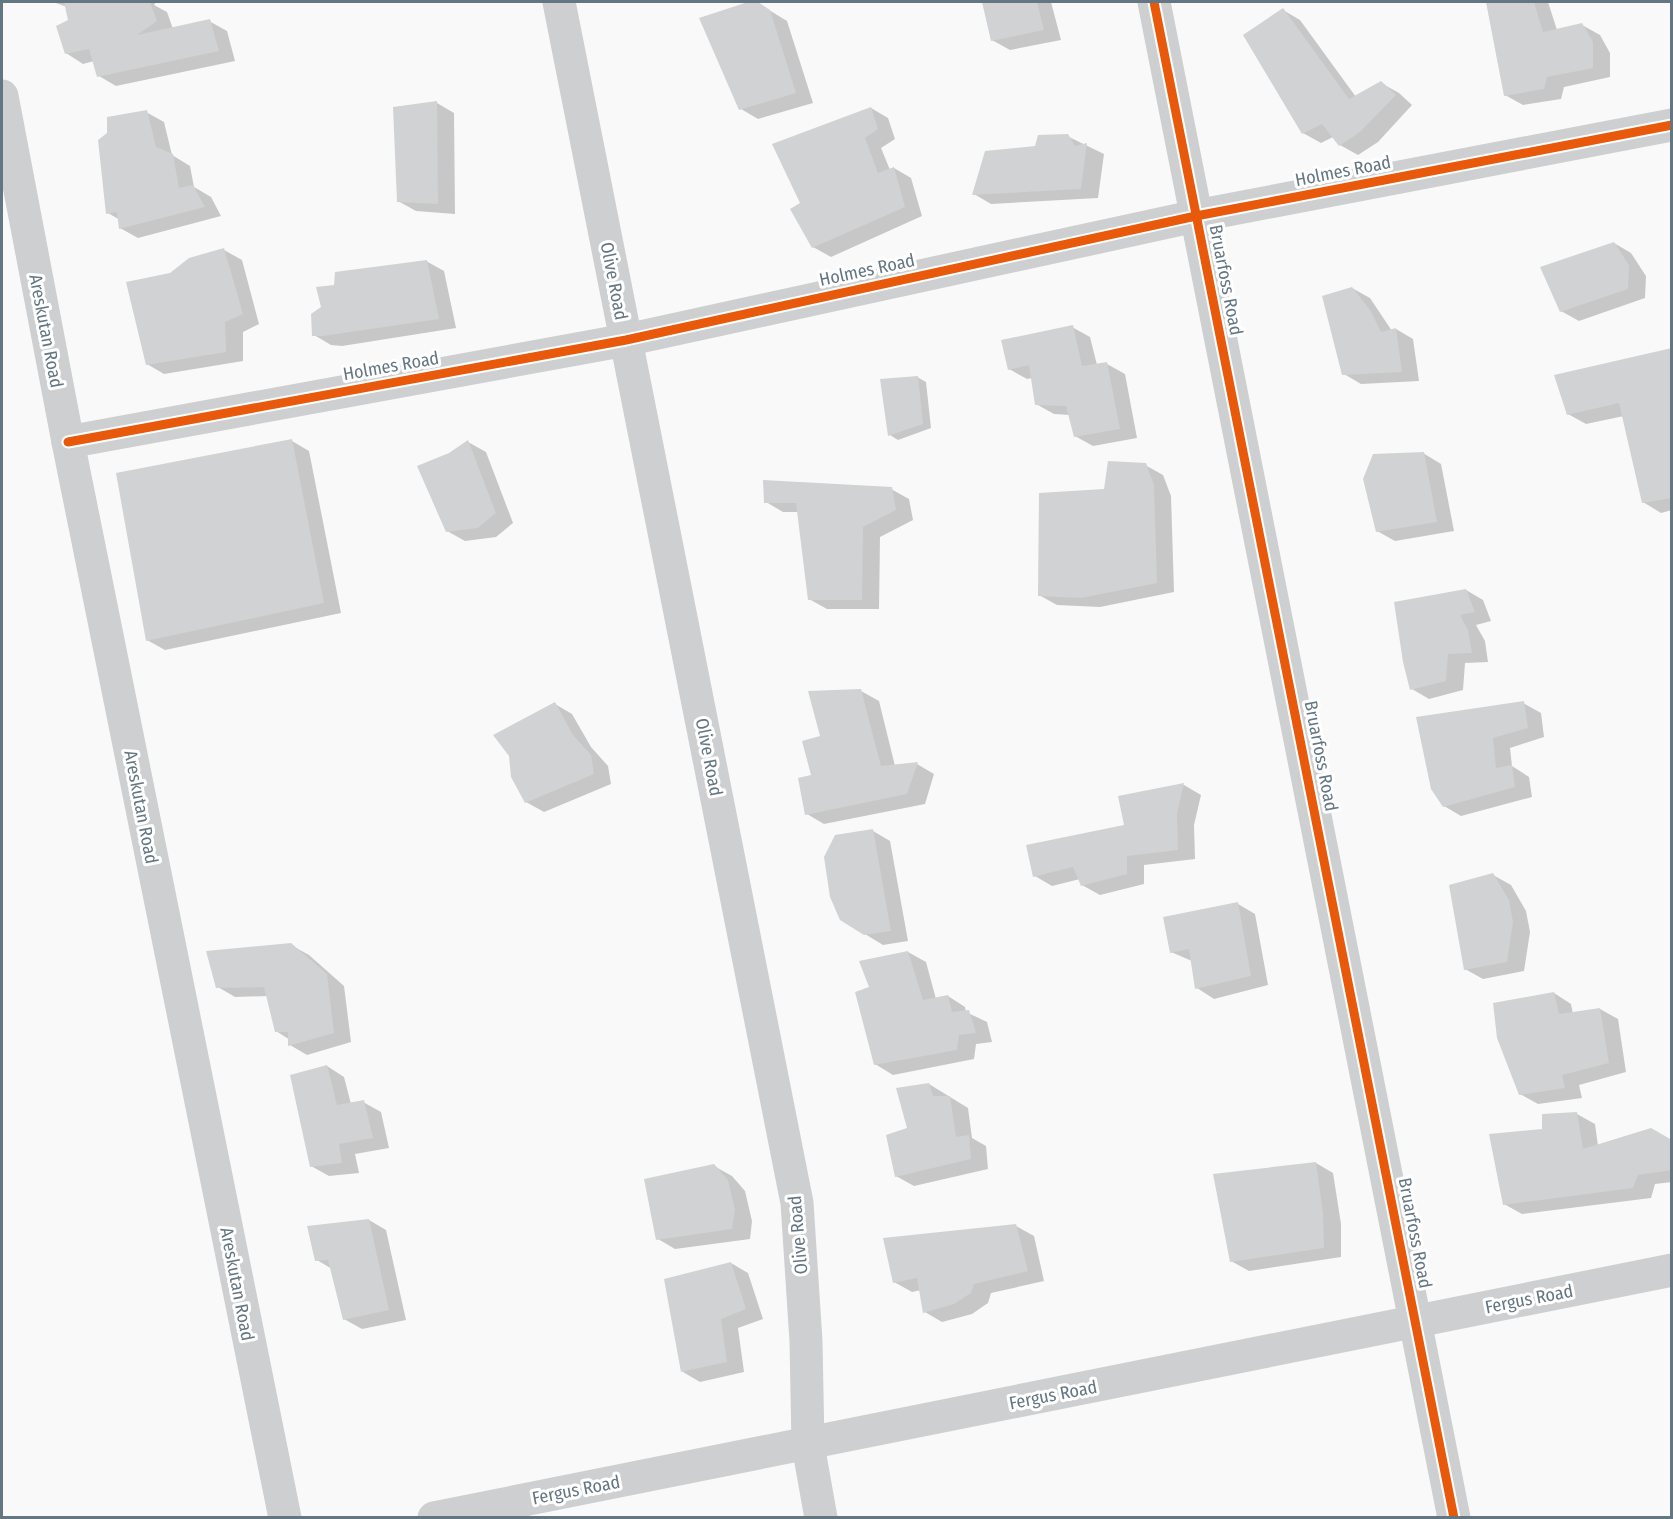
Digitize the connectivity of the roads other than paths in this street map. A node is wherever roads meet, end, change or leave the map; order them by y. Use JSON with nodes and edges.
{"nodes":[{"id":1,"x":559,"y":2,"type":"edge"},
{"id":2,"x":1154,"y":2,"type":"edge"},
{"id":3,"x":2,"y":96,"type":"edge"},
{"id":4,"x":1671,"y":125,"type":"edge"},
{"id":5,"x":1196,"y":216,"type":"junction"},
{"id":6,"x":626,"y":340,"type":"junction"},
{"id":7,"x":68,"y":442,"type":"junction"},
{"id":8,"x":1671,"y":1270,"type":"edge"},
{"id":9,"x":1416,"y":1322,"type":"junction"},
{"id":10,"x":808,"y":1445,"type":"junction"},
{"id":11,"x":285,"y":1518,"type":"edge"},
{"id":12,"x":434,"y":1518,"type":"edge"},
{"id":13,"x":821,"y":1518,"type":"edge"},
{"id":14,"x":1454,"y":1518,"type":"edge"}],
"edges":[{"from":1,"to":6,"type":"street","name":"Olive Road"},
{"from":2,"to":5,"type":"street","name":"Bruarfoss Road"},
{"from":3,"to":7,"type":"street","name":"Areskutan Road"},
{"from":4,"to":5,"type":"street","name":"Holmes Road"},
{"from":5,"to":6,"type":"street","name":"Holmes Road"},
{"from":5,"to":9,"type":"street","name":"Bruarfoss Road"},
{"from":6,"to":7,"type":"street","name":"Holmes Road"},
{"from":6,"to":10,"type":"street","name":"Olive Road"},
{"from":7,"to":11,"type":"street","name":"Areskutan Road"},
{"from":8,"to":9,"type":"street","name":"Fergus Road"},
{"from":9,"to":10,"type":"street","name":"Fergus Road"},
{"from":9,"to":14,"type":"street","name":"Bruarfoss Road"},
{"from":10,"to":12,"type":"street","name":"Fergus Road"},
{"from":10,"to":13,"type":"street","name":"Olive Road"}]}
